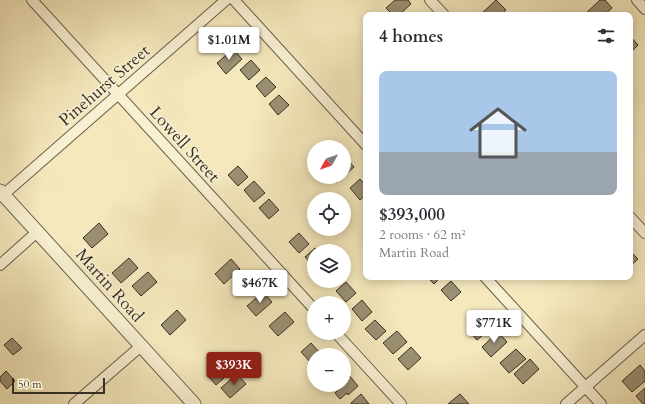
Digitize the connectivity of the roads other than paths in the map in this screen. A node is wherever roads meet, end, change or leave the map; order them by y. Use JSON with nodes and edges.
{"nodes":[{"id":1,"x":32,"y":0,"type":"edge"},
{"id":2,"x":226,"y":0,"type":"edge"},
{"id":3,"x":234,"y":0,"type":"edge"},
{"id":4,"x":430,"y":0,"type":"edge"},
{"id":5,"x":637,"y":0,"type":"edge"},
{"id":6,"x":645,"y":9,"type":"edge"},
{"id":7,"x":441,"y":12,"type":"edge"},
{"id":8,"x":118,"y":94,"type":"junction"},
{"id":9,"x":363,"y":142,"type":"edge"},
{"id":10,"x":2,"y":193,"type":"edge"},
{"id":11,"x":633,"y":220,"type":"edge"},
{"id":12,"x":37,"y":232,"type":"junction"},
{"id":13,"x":645,"y":233,"type":"edge"},
{"id":14,"x":0,"y":265,"type":"edge"},
{"id":15,"x":488,"y":280,"type":"edge"},
{"id":16,"x":307,"y":301,"type":"edge"},
{"id":17,"x":645,"y":335,"type":"edge"},
{"id":18,"x":342,"y":340,"type":"edge"},
{"id":19,"x":141,"y":346,"type":"junction"},
{"id":20,"x":585,"y":387,"type":"junction"},
{"id":21,"x":74,"y":404,"type":"edge"},
{"id":22,"x":194,"y":404,"type":"edge"},
{"id":23,"x":401,"y":404,"type":"edge"},
{"id":24,"x":566,"y":404,"type":"edge"},
{"id":25,"x":601,"y":404,"type":"edge"}],
"edges":[{"from":1,"to":8,"type":"street","name":"Lowell Street"},
{"from":2,"to":8,"type":"street","name":"Pinehurst Street"},
{"from":3,"to":9,"type":"street"},
{"from":4,"to":7,"type":"street"},
{"from":5,"to":6,"type":"street"},
{"from":8,"to":10,"type":"street","name":"Pinehurst Street"},
{"from":8,"to":16,"type":"street","name":"Lowell Street"},
{"from":10,"to":12,"type":"street","name":"Martin Road"},
{"from":11,"to":13,"type":"street"},
{"from":12,"to":14,"type":"street"},
{"from":12,"to":19,"type":"street","name":"Martin Road"},
{"from":15,"to":20,"type":"street"},
{"from":17,"to":20,"type":"street"},
{"from":18,"to":23,"type":"street"},
{"from":19,"to":21,"type":"street"},
{"from":19,"to":22,"type":"street","name":"Martin Road"},
{"from":20,"to":24,"type":"street"},
{"from":20,"to":25,"type":"street"}]}
